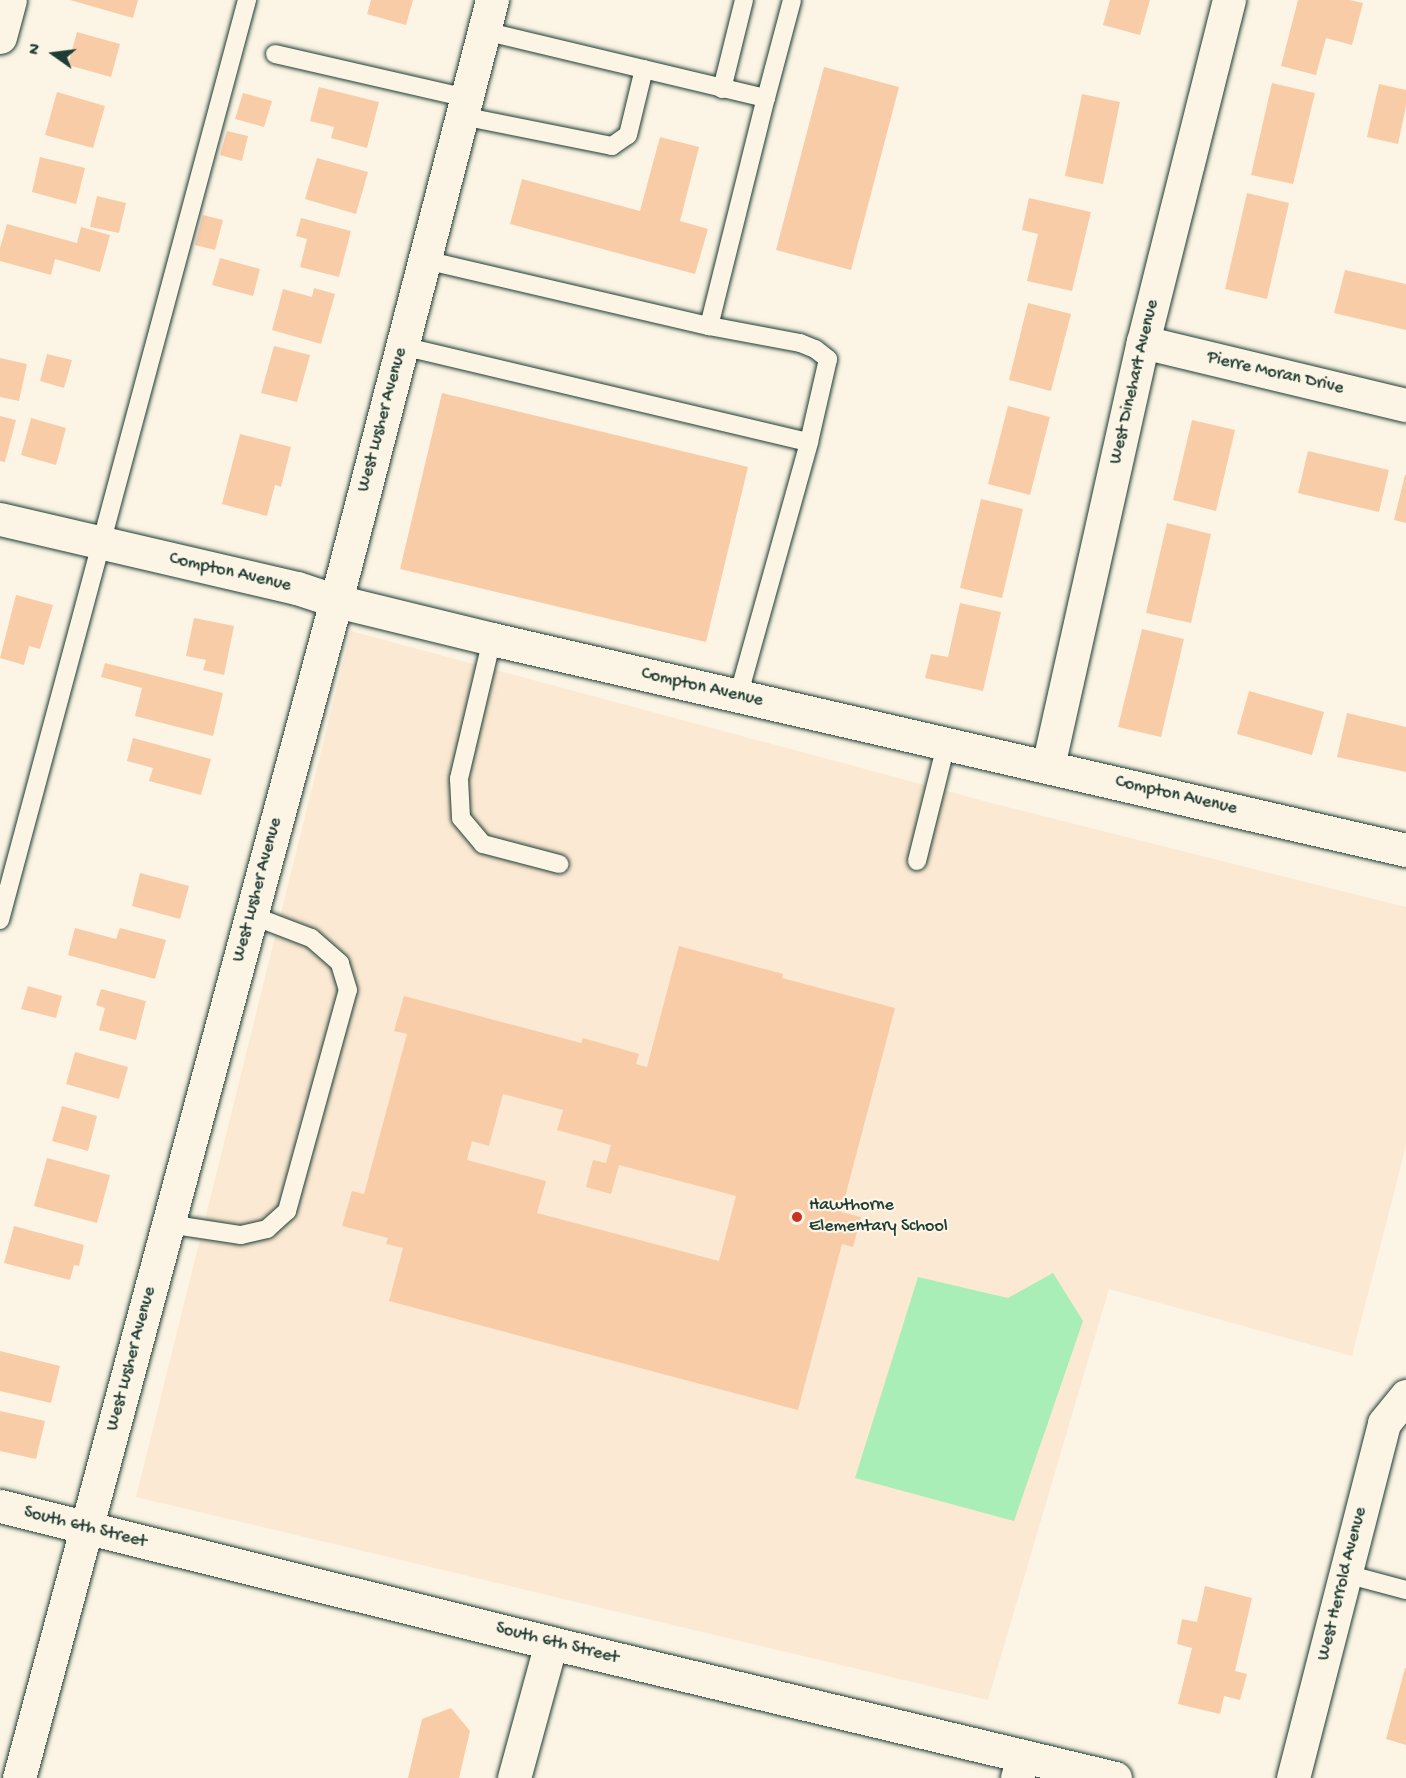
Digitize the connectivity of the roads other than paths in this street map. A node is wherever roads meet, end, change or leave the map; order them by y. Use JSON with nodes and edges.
{"nodes":[{"id":1,"x":10,"y":0,"type":"edge"},
{"id":2,"x":248,"y":0,"type":"edge"},
{"id":3,"x":744,"y":0,"type":"edge"},
{"id":4,"x":792,"y":0,"type":"edge"},
{"id":5,"x":1229,"y":0,"type":"edge"},
{"id":6,"x":488,"y":15,"type":"edge"},
{"id":7,"x":0,"y":37,"type":"edge"},
{"id":8,"x":275,"y":54,"type":"dead end"},
{"id":9,"x":644,"y":69,"type":"junction"},
{"id":10,"x":722,"y":89,"type":"junction"},
{"id":11,"x":766,"y":98,"type":"junction"},
{"id":12,"x":464,"y":107,"type":"junction"},
{"id":13,"x":425,"y":260,"type":"junction"},
{"id":14,"x":709,"y":326,"type":"junction"},
{"id":15,"x":1143,"y":342,"type":"junction"},
{"id":16,"x":402,"y":346,"type":"junction"},
{"id":17,"x":1406,"y":405,"type":"edge"},
{"id":18,"x":808,"y":442,"type":"junction"},
{"id":19,"x":0,"y":519,"type":"edge"},
{"id":20,"x":102,"y":543,"type":"junction"},
{"id":21,"x":336,"y":601,"type":"junction"},
{"id":22,"x":492,"y":639,"type":"junction"},
{"id":23,"x":738,"y":697,"type":"junction"},
{"id":24,"x":946,"y":745,"type":"junction"},
{"id":25,"x":1048,"y":766,"type":"junction"},
{"id":26,"x":1406,"y":850,"type":"edge"},
{"id":27,"x":917,"y":861,"type":"dead end"},
{"id":28,"x":559,"y":864,"type":"dead end"},
{"id":29,"x":251,"y":915,"type":"junction"},
{"id":30,"x":0,"y":920,"type":"edge"},
{"id":31,"x":168,"y":1224,"type":"junction"},
{"id":32,"x":1405,"y":1396,"type":"edge"},
{"id":33,"x":0,"y":1506,"type":"edge"},
{"id":34,"x":87,"y":1528,"type":"junction"},
{"id":35,"x":1346,"y":1574,"type":"junction"},
{"id":36,"x":1406,"y":1590,"type":"edge"},
{"id":37,"x":552,"y":1643,"type":"junction"},
{"id":38,"x":1020,"y":1767,"type":"edge"},
{"id":39,"x":19,"y":1778,"type":"edge"},
{"id":40,"x":514,"y":1778,"type":"edge"},
{"id":41,"x":1115,"y":1778,"type":"edge"},
{"id":42,"x":1293,"y":1778,"type":"edge"}],
"edges":[{"from":1,"to":7,"type":"street"},
{"from":2,"to":20,"type":"lane"},
{"from":3,"to":10,"type":"lane"},
{"from":4,"to":11,"type":"lane"},
{"from":5,"to":15,"type":"street","name":"West Dinehart Avenue"},
{"from":6,"to":9,"type":"lane"},
{"from":6,"to":12,"type":"street","name":"West Lusher Avenue"},
{"from":8,"to":12,"type":"lane"},
{"from":9,"to":10,"type":"lane"},
{"from":9,"to":12,"type":"lane"},
{"from":10,"to":11,"type":"lane"},
{"from":11,"to":14,"type":"lane"},
{"from":12,"to":13,"type":"street","name":"West Lusher Avenue"},
{"from":13,"to":14,"type":"lane"},
{"from":13,"to":16,"type":"street","name":"West Lusher Avenue"},
{"from":14,"to":18,"type":"lane"},
{"from":15,"to":17,"type":"street","name":"Pierre Moran Drive"},
{"from":15,"to":25,"type":"street","name":"West Dinehart Avenue"},
{"from":16,"to":18,"type":"lane"},
{"from":16,"to":21,"type":"street","name":"West Lusher Avenue"},
{"from":18,"to":23,"type":"lane"},
{"from":19,"to":20,"type":"street","name":"Compton Avenue"},
{"from":20,"to":21,"type":"street","name":"Compton Avenue"},
{"from":20,"to":30,"type":"lane"},
{"from":21,"to":22,"type":"street","name":"Compton Avenue"},
{"from":21,"to":29,"type":"street","name":"West Lusher Avenue"},
{"from":22,"to":23,"type":"street","name":"Compton Avenue"},
{"from":22,"to":28,"type":"lane"},
{"from":23,"to":24,"type":"street","name":"Compton Avenue"},
{"from":24,"to":25,"type":"street","name":"Compton Avenue"},
{"from":24,"to":27,"type":"lane"},
{"from":25,"to":26,"type":"street","name":"Compton Avenue"},
{"from":29,"to":31,"type":"street","name":"West Lusher Avenue"},
{"from":29,"to":31,"type":"lane"},
{"from":31,"to":34,"type":"street","name":"West Lusher Avenue"},
{"from":32,"to":35,"type":"street","name":"West Herrold Avenue"},
{"from":33,"to":34,"type":"street","name":"South 6th Street"},
{"from":34,"to":37,"type":"street","name":"South 6th Street"},
{"from":34,"to":39,"type":"street","name":"West Lusher Avenue"},
{"from":35,"to":36,"type":"lane"},
{"from":35,"to":42,"type":"street","name":"West Herrold Avenue"},
{"from":37,"to":38,"type":"street","name":"South 6th Street"},
{"from":37,"to":40,"type":"street"},
{"from":38,"to":41,"type":"street","name":"South 6th Street"}]}
